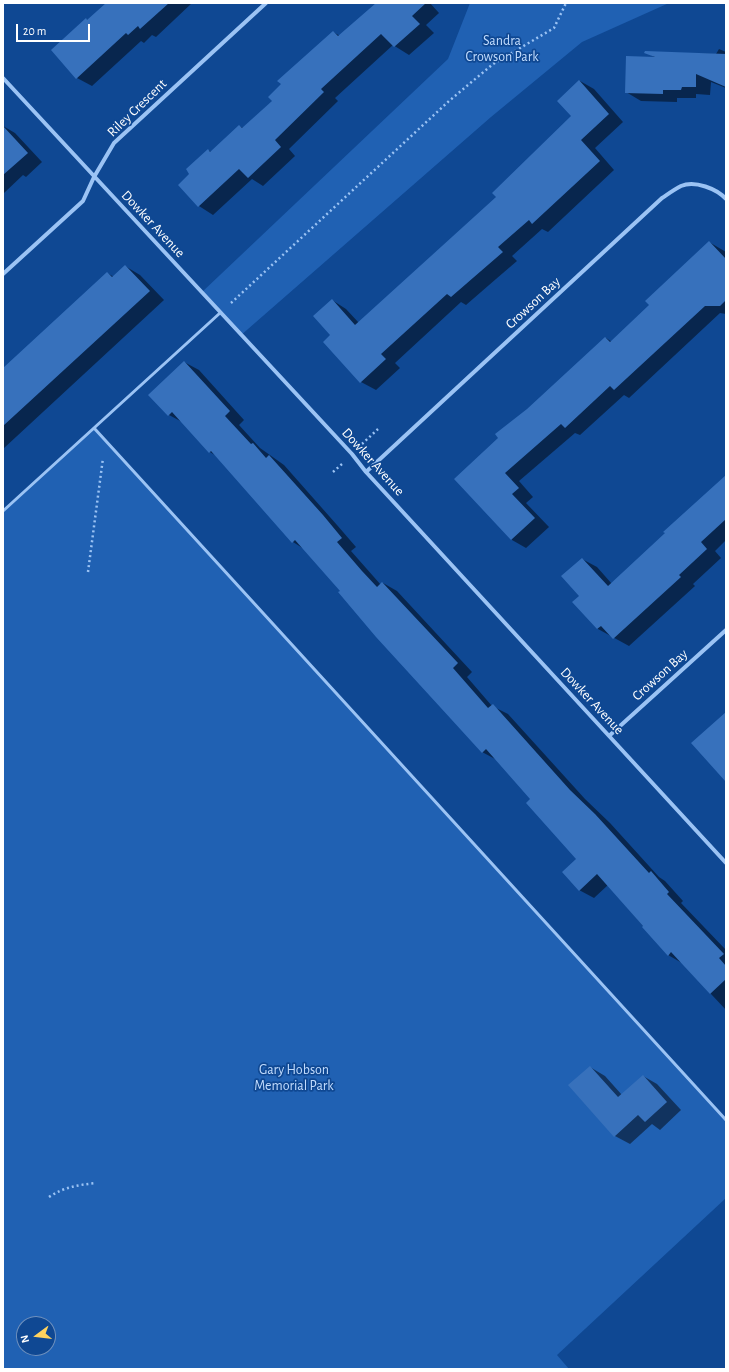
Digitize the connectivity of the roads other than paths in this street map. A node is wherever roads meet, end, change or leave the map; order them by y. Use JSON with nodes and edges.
{"nodes":[{"id":1,"x":266,"y":3,"type":"edge"},
{"id":2,"x":3,"y":78,"type":"edge"},
{"id":3,"x":94,"y":176,"type":"junction"},
{"id":4,"x":726,"y":199,"type":"edge"},
{"id":5,"x":3,"y":274,"type":"edge"},
{"id":6,"x":220,"y":313,"type":"junction"},
{"id":7,"x":94,"y":428,"type":"junction"},
{"id":8,"x":366,"y":472,"type":"junction"},
{"id":9,"x":3,"y":511,"type":"edge"},
{"id":10,"x":726,"y":630,"type":"edge"},
{"id":11,"x":609,"y":736,"type":"junction"},
{"id":12,"x":726,"y":863,"type":"edge"},
{"id":13,"x":726,"y":1120,"type":"edge"}],
"edges":[{"from":1,"to":3,"type":"street","name":"Riley Crescent"},
{"from":2,"to":3,"type":"street","name":"Dowker Avenue"},
{"from":3,"to":5,"type":"street","name":"Riley Crescent"},
{"from":3,"to":6,"type":"street","name":"Dowker Avenue"},
{"from":4,"to":8,"type":"street","name":"Crowson Bay"},
{"from":6,"to":7,"type":"lane"},
{"from":6,"to":8,"type":"street","name":"Dowker Avenue"},
{"from":7,"to":9,"type":"lane"},
{"from":7,"to":13,"type":"lane"},
{"from":8,"to":11,"type":"street","name":"Dowker Avenue"},
{"from":10,"to":11,"type":"street","name":"Crowson Bay"},
{"from":11,"to":12,"type":"street","name":"Dowker Avenue"}]}
